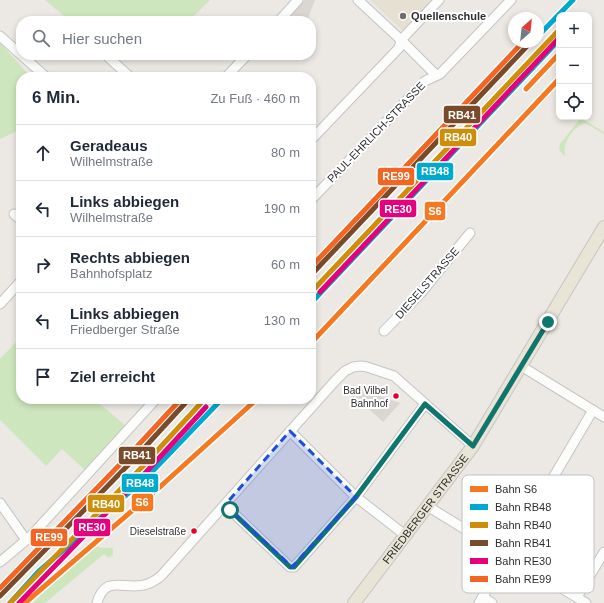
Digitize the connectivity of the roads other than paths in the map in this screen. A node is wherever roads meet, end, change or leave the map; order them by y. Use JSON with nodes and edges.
{"nodes":[{"id":1,"x":298,"y":0,"type":"edge"},
{"id":2,"x":358,"y":0,"type":"edge"},
{"id":3,"x":439,"y":0,"type":"edge"},
{"id":4,"x":511,"y":0,"type":"edge"},
{"id":5,"x":284,"y":16,"type":"edge"},
{"id":6,"x":0,"y":36,"type":"edge"},
{"id":7,"x":402,"y":40,"type":"junction"},
{"id":8,"x":16,"y":50,"type":"edge"},
{"id":9,"x":27,"y":60,"type":"edge"},
{"id":10,"x":111,"y":60,"type":"edge"},
{"id":11,"x":241,"y":60,"type":"edge"},
{"id":12,"x":40,"y":72,"type":"edge"},
{"id":13,"x":125,"y":72,"type":"edge"},
{"id":14,"x":231,"y":72,"type":"edge"},
{"id":15,"x":436,"y":75,"type":"junction"},
{"id":16,"x":316,"y":135,"type":"edge"},
{"id":17,"x":316,"y":195,"type":"edge"},
{"id":18,"x":604,"y":227,"type":"edge"},
{"id":19,"x":470,"y":233,"type":"dead end"},
{"id":20,"x":16,"y":286,"type":"edge"},
{"id":21,"x":0,"y":304,"type":"edge"},
{"id":22,"x":384,"y":331,"type":"dead end"},
{"id":23,"x":521,"y":366,"type":"junction"},
{"id":24,"x":316,"y":403,"type":"edge"},
{"id":25,"x":151,"y":404,"type":"edge"},
{"id":26,"x":315,"y":404,"type":"edge"},
{"id":27,"x":425,"y":404,"type":"junction"},
{"id":28,"x":594,"y":410,"type":"junction"},
{"id":29,"x":604,"y":417,"type":"edge"},
{"id":30,"x":290,"y":432,"type":"junction"},
{"id":31,"x":473,"y":446,"type":"junction"},
{"id":32,"x":555,"y":475,"type":"edge"},
{"id":33,"x":356,"y":497,"type":"junction"},
{"id":34,"x":0,"y":503,"type":"edge"},
{"id":35,"x":225,"y":505,"type":"junction"},
{"id":36,"x":427,"y":506,"type":"junction"},
{"id":37,"x":462,"y":527,"type":"edge"},
{"id":38,"x":405,"y":534,"type":"junction"},
{"id":39,"x":26,"y":540,"type":"junction"},
{"id":40,"x":604,"y":552,"type":"edge"},
{"id":41,"x":0,"y":562,"type":"edge"},
{"id":42,"x":594,"y":569,"type":"edge"},
{"id":43,"x":570,"y":593,"type":"edge"},
{"id":44,"x":579,"y":593,"type":"edge"},
{"id":45,"x":577,"y":597,"type":"junction"},
{"id":46,"x":481,"y":600,"type":"edge"},
{"id":47,"x":96,"y":603,"type":"edge"},
{"id":48,"x":354,"y":603,"type":"edge"},
{"id":49,"x":492,"y":603,"type":"edge"},
{"id":50,"x":586,"y":603,"type":"edge"}],
"edges":[{"from":1,"to":5,"type":"street"},
{"from":2,"to":7,"type":"street"},
{"from":3,"to":7,"type":"street"},
{"from":4,"to":15,"type":"street","name":"PAUL-EHRLICH-STRASSE"},
{"from":6,"to":8,"type":"street"},
{"from":7,"to":15,"type":"street"},
{"from":7,"to":16,"type":"street"},
{"from":9,"to":12,"type":"street"},
{"from":10,"to":13,"type":"street"},
{"from":11,"to":14,"type":"street"},
{"from":15,"to":17,"type":"street","name":"PAUL-EHRLICH-STRASSE"},
{"from":18,"to":23,"type":"main road","name":"FRIEDBERGER STRASSE"},
{"from":19,"to":22,"type":"street","name":"DIESELSTRASSE"},
{"from":20,"to":21,"type":"street"},
{"from":23,"to":28,"type":"street"},
{"from":23,"to":31,"type":"main road","name":"FRIEDBERGER STRASSE"},
{"from":24,"to":27,"type":"street"},
{"from":25,"to":39,"type":"street"},
{"from":26,"to":30,"type":"street"},
{"from":27,"to":31,"type":"street"},
{"from":27,"to":33,"type":"street"},
{"from":28,"to":29,"type":"street"},
{"from":28,"to":32,"type":"street"},
{"from":30,"to":33,"type":"street"},
{"from":30,"to":35,"type":"street"},
{"from":31,"to":36,"type":"main road","name":"FRIEDBERGER STRASSE"},
{"from":33,"to":35,"type":"street"},
{"from":33,"to":38,"type":"street"},
{"from":34,"to":39,"type":"street"},
{"from":35,"to":47,"type":"street"},
{"from":36,"to":37,"type":"street"},
{"from":36,"to":38,"type":"main road","name":"FRIEDBERGER STRASSE"},
{"from":38,"to":48,"type":"main road","name":"FRIEDBERGER STRASSE"},
{"from":39,"to":41,"type":"street"},
{"from":40,"to":42,"type":"street"},
{"from":43,"to":45,"type":"street"},
{"from":44,"to":45,"type":"street"},
{"from":45,"to":50,"type":"street"},
{"from":46,"to":49,"type":"street"}]}
